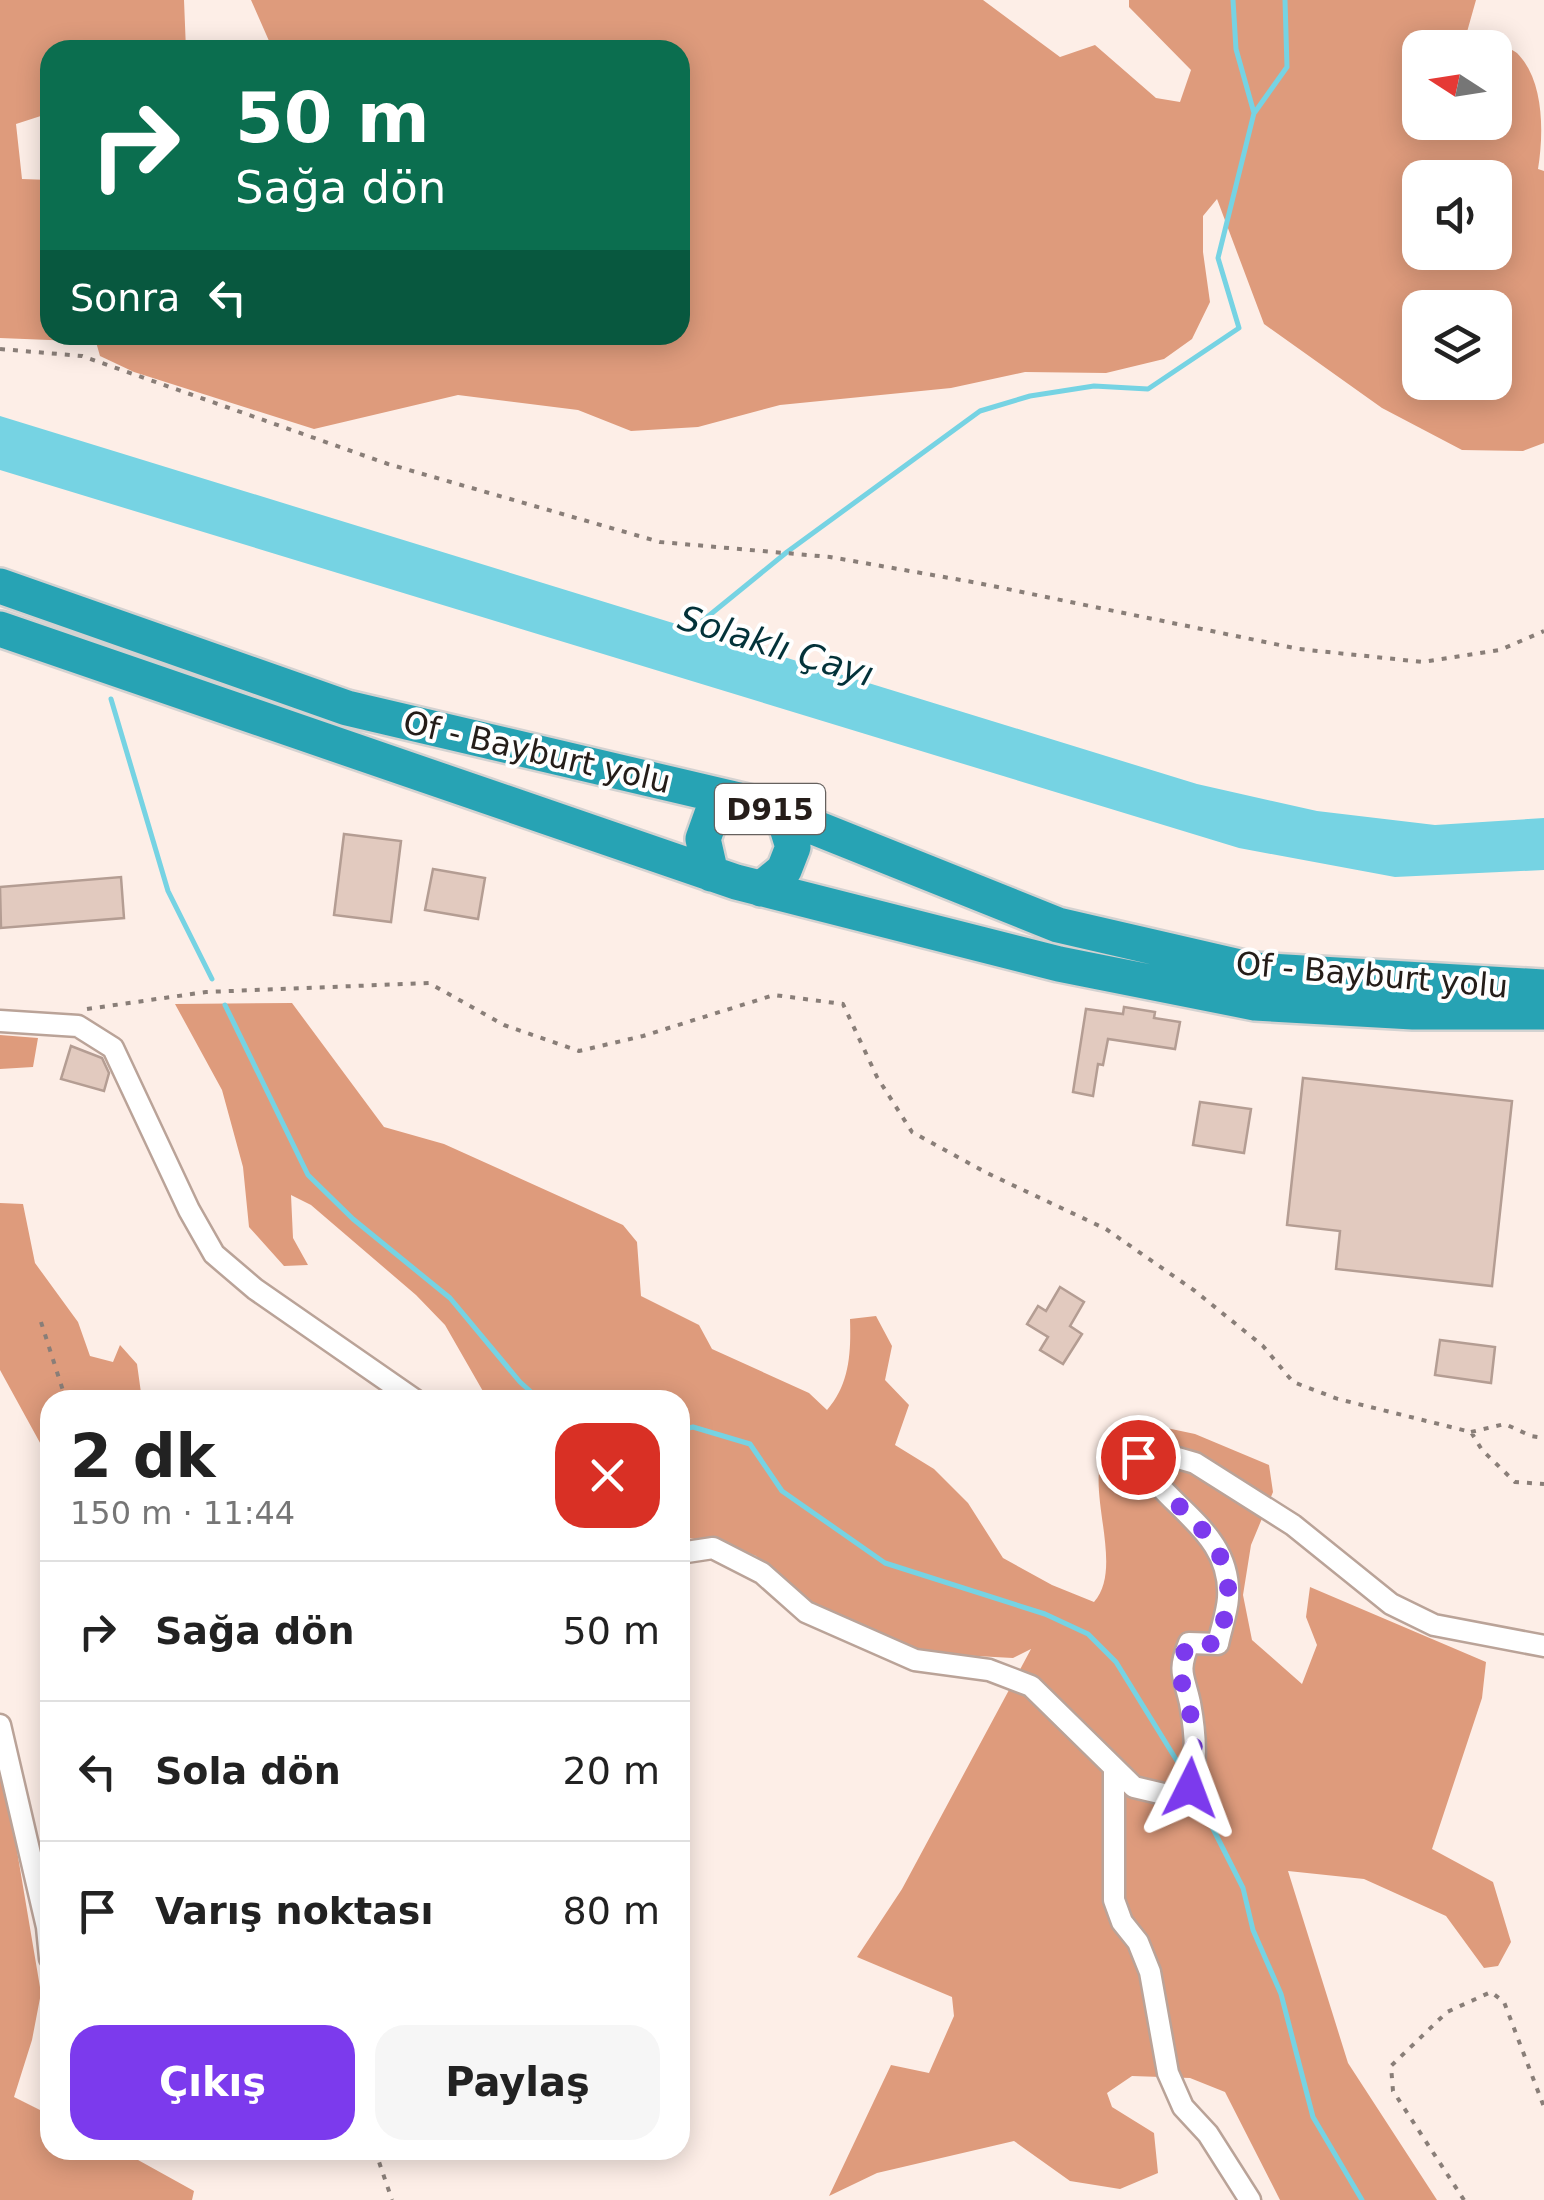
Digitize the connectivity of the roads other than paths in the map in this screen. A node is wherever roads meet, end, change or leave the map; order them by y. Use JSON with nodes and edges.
{"nodes":[{"id":1,"x":0,"y":586,"type":"edge"},
{"id":2,"x":0,"y":629,"type":"edge"},
{"id":3,"x":735,"y":799,"type":"junction"},
{"id":4,"x":783,"y":814,"type":"junction"},
{"id":5,"x":711,"y":874,"type":"junction"},
{"id":6,"x":761,"y":888,"type":"junction"},
{"id":7,"x":1544,"y":987,"type":"edge"},
{"id":8,"x":1544,"y":1012,"type":"edge"},
{"id":9,"x":0,"y":1020,"type":"edge"},
{"id":10,"x":401,"y":1390,"type":"edge"},
{"id":11,"x":690,"y":1551,"type":"edge"},
{"id":12,"x":1544,"y":1646,"type":"edge"},
{"id":13,"x":0,"y":1726,"type":"edge"},
{"id":14,"x":1114,"y":1768,"type":"junction"},
{"id":15,"x":40,"y":1898,"type":"edge"},
{"id":16,"x":1250,"y":2200,"type":"edge"}],
"edges":[{"from":1,"to":3,"type":"highway","name":"Of - Bayburt yolu","number":"D915"},
{"from":2,"to":5,"type":"highway","name":"Of - Bayburt yolu","number":"D915"},
{"from":3,"to":4,"type":"highway","name":"Of - Bayburt yolu","number":"D915"},
{"from":3,"to":5,"type":"highway"},
{"from":4,"to":6,"type":"highway"},
{"from":4,"to":7,"type":"highway","name":"Of - Bayburt yolu","number":"D915"},
{"from":5,"to":6,"type":"highway","name":"Of - Bayburt yolu","number":"D915"},
{"from":6,"to":8,"type":"highway","name":"Of - Bayburt yolu","number":"D915"},
{"from":9,"to":10,"type":"street"},
{"from":11,"to":14,"type":"street"},
{"from":12,"to":14,"type":"street"},
{"from":13,"to":15,"type":"street"},
{"from":14,"to":16,"type":"street"}]}
